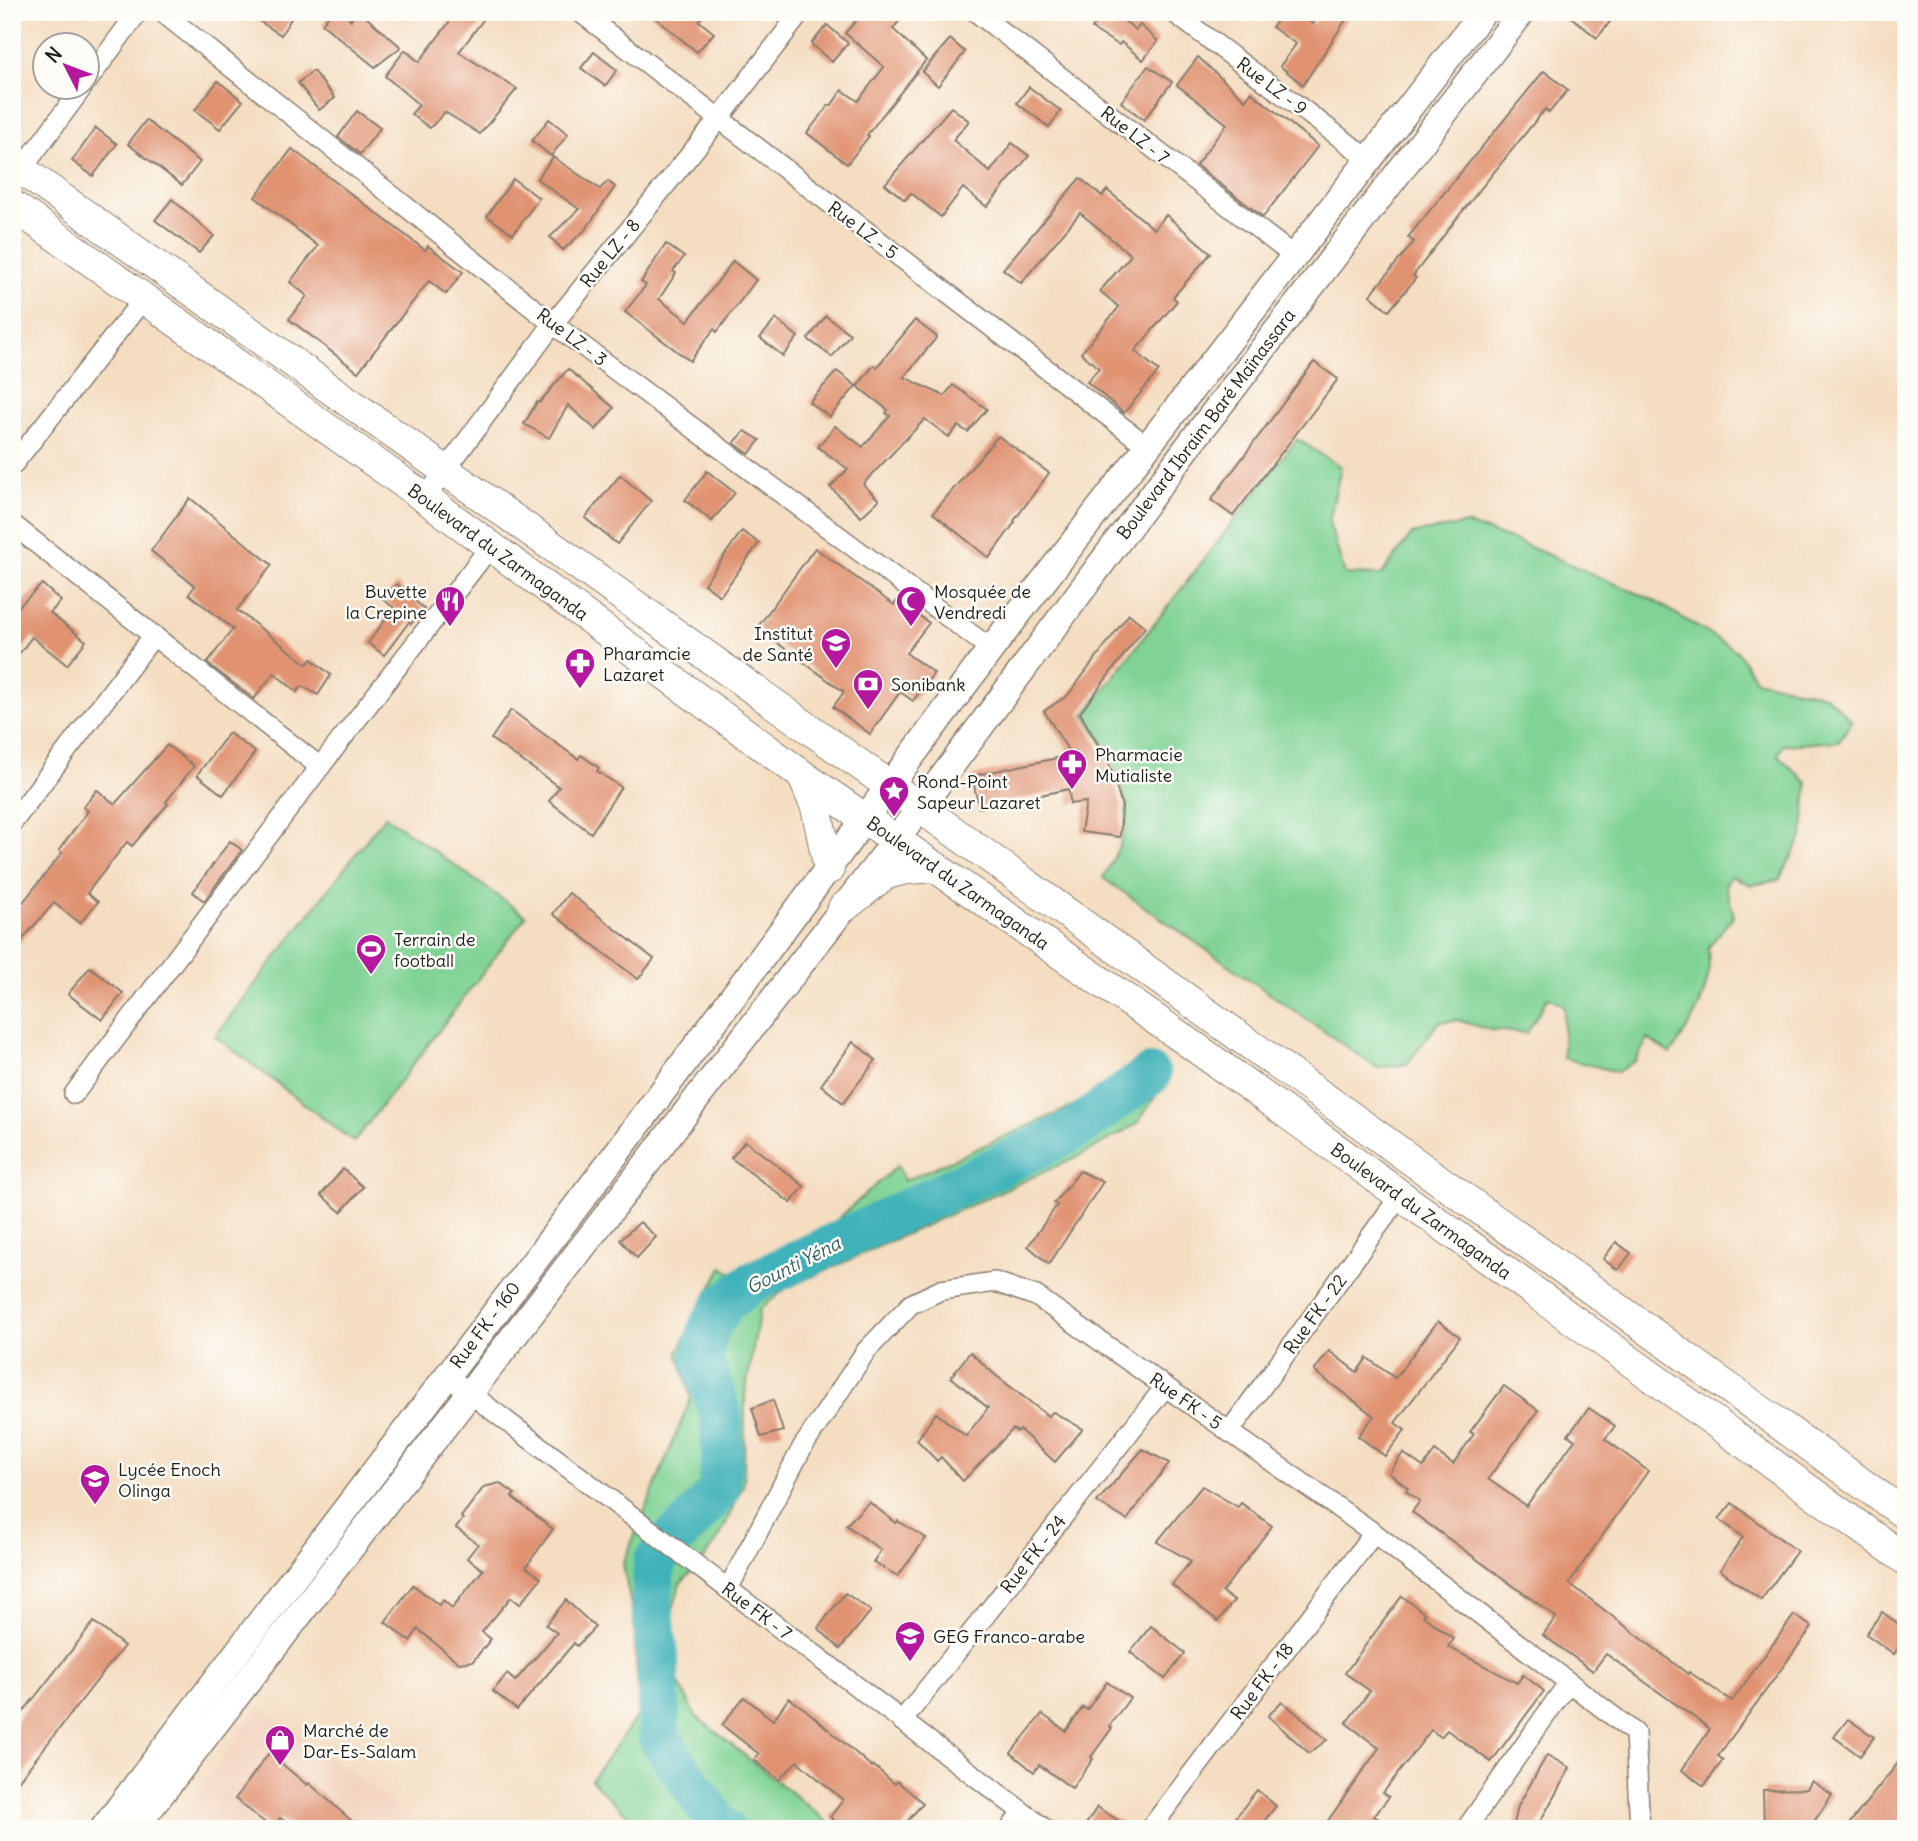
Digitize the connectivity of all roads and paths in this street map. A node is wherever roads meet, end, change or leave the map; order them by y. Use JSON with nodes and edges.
{"nodes":[{"id":1,"x":138,"y":12,"type":"edge"},
{"id":2,"x":162,"y":12,"type":"edge"},
{"id":3,"x":580,"y":12,"type":"edge"},
{"id":4,"x":801,"y":12,"type":"edge"},
{"id":5,"x":976,"y":12,"type":"edge"},
{"id":6,"x":1173,"y":12,"type":"edge"},
{"id":7,"x":1482,"y":12,"type":"edge"},
{"id":8,"x":1522,"y":12,"type":"edge"},
{"id":9,"x":102,"y":61,"type":"edge"},
{"id":10,"x":70,"y":102,"type":"edge"},
{"id":11,"x":719,"y":120,"type":"junction"},
{"id":12,"x":1370,"y":160,"type":"junction"},
{"id":13,"x":17,"y":166,"type":"edge"},
{"id":14,"x":12,"y":205,"type":"edge"},
{"id":15,"x":1295,"y":257,"type":"junction"},
{"id":16,"x":144,"y":298,"type":"junction"},
{"id":17,"x":553,"y":324,"type":"junction"},
{"id":18,"x":1147,"y":446,"type":"junction"},
{"id":19,"x":12,"y":466,"type":"edge"},
{"id":20,"x":446,"y":469,"type":"junction"},
{"id":21,"x":425,"y":498,"type":"junction"},
{"id":22,"x":12,"y":524,"type":"edge"},
{"id":23,"x":490,"y":547,"type":"junction"},
{"id":24,"x":154,"y":635,"type":"junction"},
{"id":25,"x":992,"y":649,"type":"junction"},
{"id":26,"x":320,"y":767,"type":"junction"},
{"id":27,"x":802,"y":775,"type":"junction"},
{"id":28,"x":890,"y":786,"type":"junction"},
{"id":29,"x":919,"y":807,"type":"junction"},
{"id":30,"x":867,"y":820,"type":"junction"},
{"id":31,"x":12,"y":823,"type":"edge"},
{"id":32,"x":896,"y":840,"type":"junction"},
{"id":33,"x":936,"y":867,"type":"junction"},
{"id":34,"x":829,"y":869,"type":"junction"},
{"id":35,"x":844,"y":908,"type":"junction"},
{"id":36,"x":74,"y":1094,"type":"dead end"},
{"id":37,"x":1400,"y":1196,"type":"junction"},
{"id":38,"x":1581,"y":1281,"type":"junction"},
{"id":39,"x":1558,"y":1310,"type":"junction"},
{"id":40,"x":447,"y":1376,"type":"junction"},
{"id":41,"x":1165,"y":1387,"type":"junction"},
{"id":42,"x":468,"y":1393,"type":"junction"},
{"id":43,"x":1229,"y":1432,"type":"junction"},
{"id":44,"x":1906,"y":1515,"type":"edge"},
{"id":45,"x":1374,"y":1533,"type":"junction"},
{"id":46,"x":1906,"y":1560,"type":"edge"},
{"id":47,"x":728,"y":1589,"type":"junction"},
{"id":48,"x":237,"y":1675,"type":"junction"},
{"id":49,"x":1569,"y":1682,"type":"junction"},
{"id":50,"x":902,"y":1721,"type":"junction"},
{"id":51,"x":1023,"y":1812,"type":"junction"},
{"id":52,"x":103,"y":1829,"type":"edge"},
{"id":53,"x":134,"y":1829,"type":"edge"},
{"id":54,"x":1010,"y":1829,"type":"edge"},
{"id":55,"x":1045,"y":1829,"type":"edge"},
{"id":56,"x":1150,"y":1829,"type":"edge"},
{"id":57,"x":1466,"y":1829,"type":"edge"},
{"id":58,"x":1640,"y":1829,"type":"edge"}],
"edges":[{"from":1,"to":9,"type":"street"},
{"from":2,"to":17,"type":"street","name":"Rue LZ - 3"},
{"from":3,"to":11,"type":"street","name":"Rue LZ - 5"},
{"from":4,"to":11,"type":"street","name":"Rue LZ - 8"},
{"from":5,"to":15,"type":"street","name":"Rue LZ - 7"},
{"from":6,"to":12,"type":"street","name":"Rue LZ - 9"},
{"from":7,"to":12,"type":"main road","name":"Boulevard Ibraim Baré Maïnassara"},
{"from":8,"to":29,"type":"main road","name":"Boulevard Ibraim Baré Maïnassara"},
{"from":10,"to":13,"type":"street"},
{"from":11,"to":17,"type":"street","name":"Rue LZ - 8"},
{"from":11,"to":18,"type":"street","name":"Rue LZ - 5"},
{"from":12,"to":15,"type":"main road","name":"Boulevard Ibraim Baré Maïnassara"},
{"from":13,"to":20,"type":"main road","name":"Boulevard du Zarmaganda"},
{"from":14,"to":16,"type":"main road","name":"Boulevard du Zarmaganda"},
{"from":15,"to":18,"type":"main road","name":"Boulevard Ibraim Baré Maïnassara"},
{"from":16,"to":19,"type":"street"},
{"from":16,"to":21,"type":"main road","name":"Boulevard du Zarmaganda"},
{"from":17,"to":20,"type":"street","name":"Rue LZ - 8"},
{"from":17,"to":25,"type":"street","name":"Rue LZ - 3"},
{"from":18,"to":25,"type":"main road","name":"Boulevard Ibraim Baré Maïnassara"},
{"from":20,"to":21,"type":"street","name":"Rue LZ - 8"},
{"from":20,"to":28,"type":"main road","name":"Boulevard du Zarmaganda"},
{"from":21,"to":23,"type":"main road","name":"Boulevard du Zarmaganda"},
{"from":22,"to":24,"type":"street"},
{"from":23,"to":26,"type":"street"},
{"from":23,"to":27,"type":"main road","name":"Boulevard du Zarmaganda"},
{"from":24,"to":26,"type":"street"},
{"from":24,"to":31,"type":"street"},
{"from":25,"to":28,"type":"main road","name":"Boulevard Ibraim Baré Maïnassara"},
{"from":26,"to":36,"type":"street"},
{"from":27,"to":30,"type":"main road","name":"Boulevard du Zarmaganda"},
{"from":27,"to":34,"type":"main road"},
{"from":28,"to":29,"type":"main road","name":"Boulevard du Zarmaganda"},
{"from":28,"to":30,"type":"main road","name":"Boulevard Ibraim Baré Maïnassara"},
{"from":29,"to":32,"type":"main road","name":"Boulevard Ibraim Baré Maïnassara"},
{"from":29,"to":38,"type":"main road","name":"Boulevard du Zarmaganda"},
{"from":30,"to":32,"type":"main road","name":"Boulevard du Zarmaganda"},
{"from":30,"to":34,"type":"main road","name":"Rue FK - 160"},
{"from":32,"to":33,"type":"main road","name":"Boulevard du Zarmaganda"},
{"from":32,"to":35,"type":"main road","name":"Rue FK - 160"},
{"from":33,"to":35,"type":"main road"},
{"from":33,"to":37,"type":"main road","name":"Boulevard du Zarmaganda"},
{"from":34,"to":40,"type":"main road","name":"Rue FK - 160"},
{"from":35,"to":42,"type":"main road","name":"Rue FK - 160"},
{"from":37,"to":39,"type":"main road","name":"Boulevard du Zarmaganda"},
{"from":37,"to":43,"type":"street","name":"Rue FK - 22"},
{"from":38,"to":39,"type":"main road"},
{"from":38,"to":44,"type":"main road","name":"Boulevard du Zarmaganda"},
{"from":39,"to":46,"type":"main road","name":"Boulevard du Zarmaganda"},
{"from":40,"to":42,"type":"street","name":"Rue FK - 7"},
{"from":40,"to":48,"type":"main road","name":"Rue FK - 160"},
{"from":41,"to":43,"type":"street","name":"Rue FK - 5"},
{"from":41,"to":47,"type":"street","name":"Rue FK - 5"},
{"from":41,"to":50,"type":"street","name":"Rue FK - 24"},
{"from":42,"to":47,"type":"street","name":"Rue FK - 7"},
{"from":42,"to":48,"type":"main road","name":"Rue FK - 160"},
{"from":43,"to":45,"type":"street","name":"Rue FK - 5"},
{"from":45,"to":49,"type":"street","name":"Rue FK - 5"},
{"from":45,"to":56,"type":"street","name":"Rue FK - 18"},
{"from":47,"to":50,"type":"street","name":"Rue FK - 7"},
{"from":48,"to":52,"type":"main road","name":"Rue FK - 160"},
{"from":48,"to":53,"type":"main road","name":"Rue FK - 160"},
{"from":49,"to":57,"type":"street"},
{"from":49,"to":58,"type":"street","name":"Rue FK - 5"},
{"from":50,"to":51,"type":"street","name":"Rue FK - 7"},
{"from":51,"to":54,"type":"street"},
{"from":51,"to":55,"type":"street","name":"Rue FK - 7"}]}
